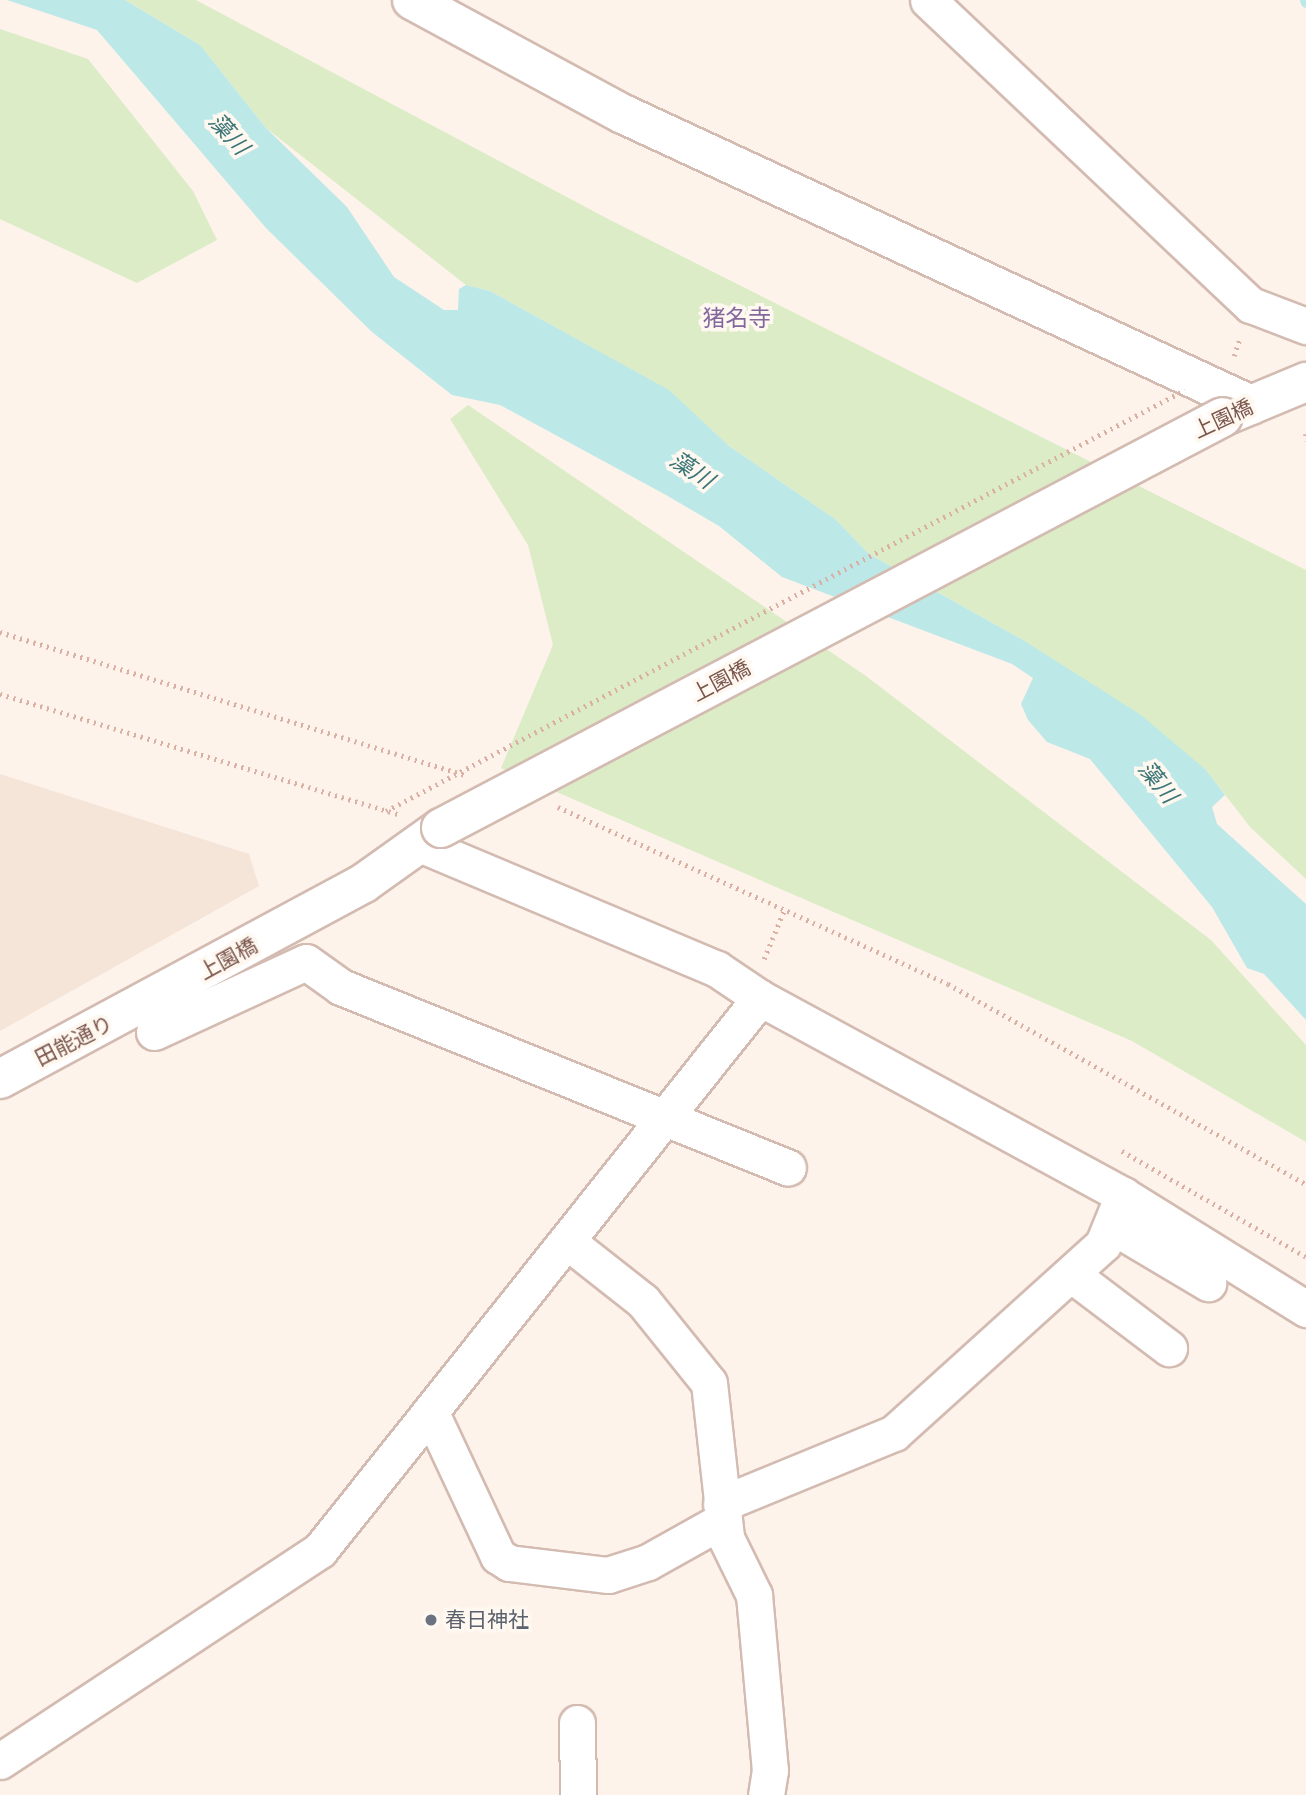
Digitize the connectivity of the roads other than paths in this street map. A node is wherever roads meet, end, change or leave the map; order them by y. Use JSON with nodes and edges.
{"nodes":[{"id":1,"x":412,"y":0,"type":"edge"},
{"id":2,"x":928,"y":0,"type":"edge"},
{"id":3,"x":1306,"y":326,"type":"edge"},
{"id":4,"x":1306,"y":382,"type":"edge"},
{"id":5,"x":1237,"y":411,"type":"junction"},
{"id":6,"x":423,"y":830,"type":"junction"},
{"id":7,"x":761,"y":982,"type":"junction"},
{"id":8,"x":151,"y":1017,"type":"junction"},
{"id":9,"x":0,"y":1079,"type":"edge"},
{"id":10,"x":668,"y":1117,"type":"junction"},
{"id":11,"x":788,"y":1168,"type":"dead end"},
{"id":12,"x":1117,"y":1211,"type":"junction"},
{"id":13,"x":568,"y":1242,"type":"junction"},
{"id":14,"x":1071,"y":1274,"type":"junction"},
{"id":15,"x":1208,"y":1283,"type":"dead end"},
{"id":16,"x":1306,"y":1309,"type":"edge"},
{"id":17,"x":1169,"y":1348,"type":"dead end"},
{"id":18,"x":431,"y":1413,"type":"junction"},
{"id":19,"x":722,"y":1512,"type":"junction"},
{"id":20,"x":577,"y":1723,"type":"dead end"},
{"id":21,"x":0,"y":1761,"type":"edge"},
{"id":22,"x":578,"y":1795,"type":"edge"},
{"id":23,"x":766,"y":1795,"type":"edge"}],
"edges":[{"from":1,"to":5,"type":"street"},
{"from":2,"to":3,"type":"street"},
{"from":4,"to":5,"type":"street","name":"上園橋"},
{"from":5,"to":6,"type":"street","name":"上園橋","bridge":true},
{"from":6,"to":7,"type":"street"},
{"from":6,"to":8,"type":"street","name":"上園橋"},
{"from":7,"to":10,"type":"street"},
{"from":7,"to":12,"type":"street"},
{"from":8,"to":9,"type":"street","name":"田能通り"},
{"from":8,"to":10,"type":"street"},
{"from":10,"to":11,"type":"street"},
{"from":10,"to":13,"type":"street"},
{"from":12,"to":14,"type":"street"},
{"from":12,"to":15,"type":"street"},
{"from":12,"to":16,"type":"street"},
{"from":13,"to":18,"type":"street"},
{"from":13,"to":19,"type":"street"},
{"from":14,"to":17,"type":"street"},
{"from":14,"to":19,"type":"street"},
{"from":18,"to":19,"type":"street"},
{"from":18,"to":21,"type":"street"},
{"from":19,"to":23,"type":"street"},
{"from":20,"to":22,"type":"street"}]}
